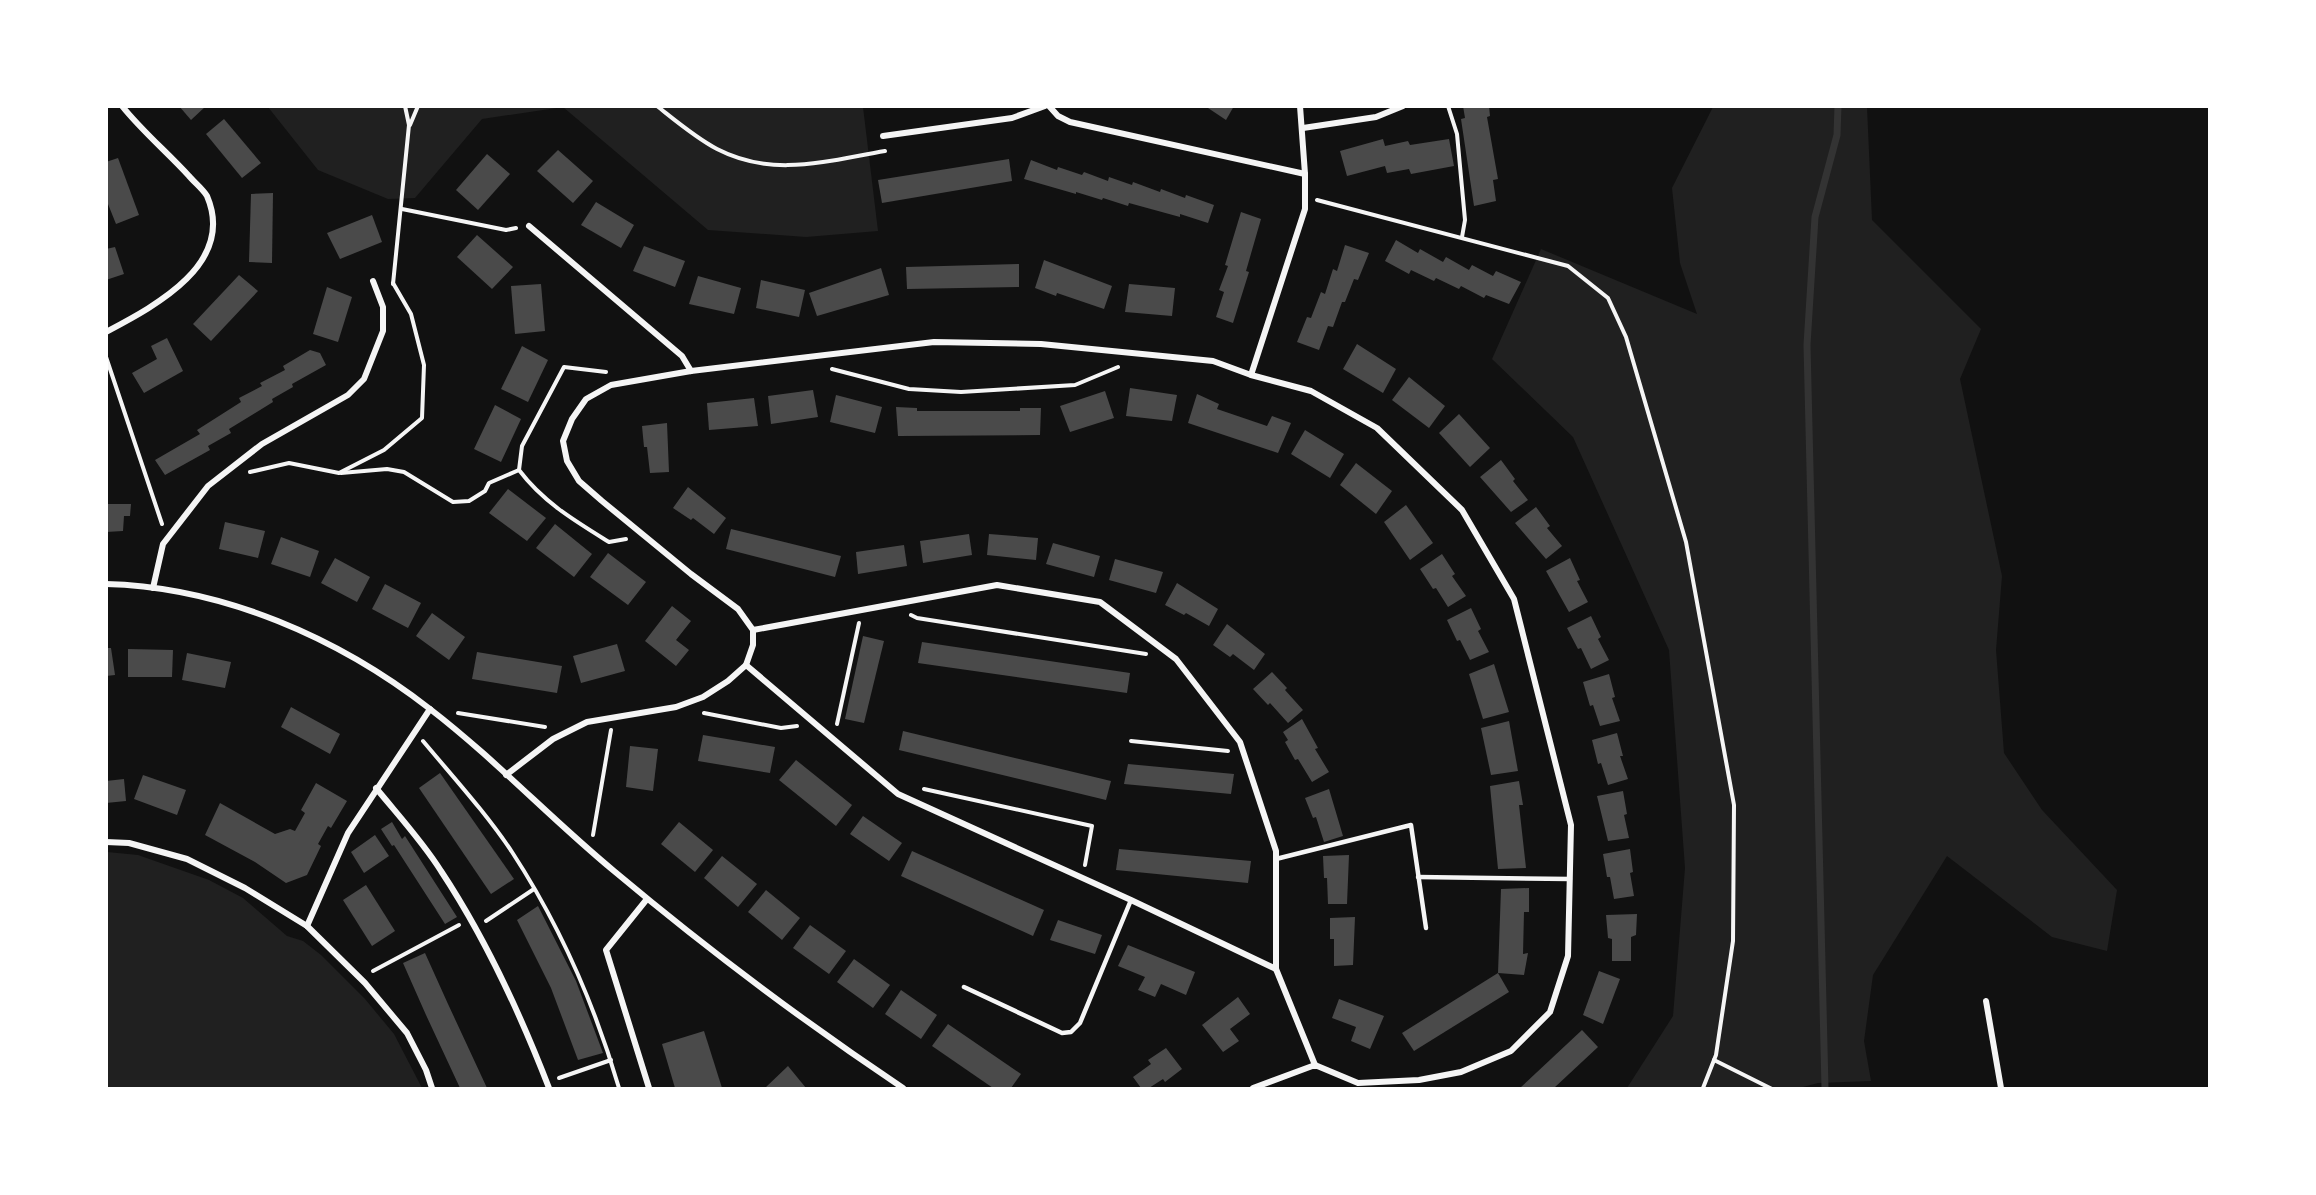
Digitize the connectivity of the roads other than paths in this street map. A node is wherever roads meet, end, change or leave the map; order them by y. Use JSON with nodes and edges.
{"nodes":[{"id":1,"x":122,"y":106,"type":"edge"},
{"id":2,"x":1047,"y":106,"type":"edge"},
{"id":3,"x":1300,"y":106,"type":"edge"},
{"id":4,"x":1403,"y":106,"type":"edge"},
{"id":5,"x":1303,"y":128,"type":"junction"},
{"id":6,"x":887,"y":136,"type":"road end"},
{"id":7,"x":1305,"y":174,"type":"junction"},
{"id":8,"x":529,"y":226,"type":"road end"},
{"id":9,"x":373,"y":281,"type":"dead end"},
{"id":10,"x":106,"y":332,"type":"edge"},
{"id":11,"x":691,"y":371,"type":"junction"},
{"id":12,"x":1251,"y":375,"type":"junction"},
{"id":13,"x":106,"y":584,"type":"edge"},
{"id":14,"x":153,"y":588,"type":"junction"},
{"id":15,"x":753,"y":630,"type":"junction"},
{"id":16,"x":746,"y":665,"type":"junction"},
{"id":17,"x":430,"y":709,"type":"junction"},
{"id":18,"x":506,"y":775,"type":"junction"},
{"id":19,"x":376,"y":788,"type":"junction"},
{"id":20,"x":106,"y":842,"type":"edge"},
{"id":21,"x":1276,"y":859,"type":"junction"},
{"id":22,"x":1418,"y":877,"type":"junction"},
{"id":23,"x":1570,"y":879,"type":"junction"},
{"id":24,"x":647,"y":899,"type":"junction"},
{"id":25,"x":1131,"y":900,"type":"junction"},
{"id":26,"x":307,"y":926,"type":"junction"},
{"id":27,"x":1426,"y":928,"type":"dead end"},
{"id":28,"x":1276,"y":969,"type":"junction"},
{"id":29,"x":964,"y":987,"type":"dead end"},
{"id":30,"x":1986,"y":1001,"type":"dead end"},
{"id":31,"x":1315,"y":1065,"type":"junction"},
{"id":32,"x":548,"y":1085,"type":"edge"},
{"id":33,"x":432,"y":1089,"type":"edge"},
{"id":34,"x":649,"y":1089,"type":"edge"},
{"id":35,"x":903,"y":1089,"type":"edge"},
{"id":36,"x":1253,"y":1089,"type":"edge"},
{"id":37,"x":2001,"y":1089,"type":"edge"}],
"edges":[{"from":1,"to":10,"type":"street"},
{"from":2,"to":6,"type":"street"},
{"from":2,"to":7,"type":"street"},
{"from":3,"to":5,"type":"street"},
{"from":4,"to":5,"type":"street"},
{"from":5,"to":7,"type":"street"},
{"from":7,"to":12,"type":"street"},
{"from":8,"to":11,"type":"street"},
{"from":9,"to":14,"type":"street"},
{"from":11,"to":12,"type":"street"},
{"from":11,"to":15,"type":"street"},
{"from":12,"to":23,"type":"street"},
{"from":13,"to":14,"type":"street"},
{"from":14,"to":17,"type":"street"},
{"from":15,"to":16,"type":"street"},
{"from":15,"to":21,"type":"street"},
{"from":16,"to":18,"type":"street"},
{"from":16,"to":25,"type":"street"},
{"from":17,"to":18,"type":"street"},
{"from":17,"to":19,"type":"street"},
{"from":18,"to":24,"type":"street"},
{"from":19,"to":26,"type":"street"},
{"from":19,"to":32,"type":"street"},
{"from":20,"to":26,"type":"street"},
{"from":21,"to":22,"type":"lane"},
{"from":21,"to":28,"type":"street"},
{"from":22,"to":23,"type":"lane"},
{"from":22,"to":27,"type":"lane"},
{"from":23,"to":31,"type":"street"},
{"from":24,"to":34,"type":"street"},
{"from":24,"to":35,"type":"street"},
{"from":25,"to":28,"type":"street"},
{"from":25,"to":29,"type":"lane"},
{"from":26,"to":33,"type":"street"},
{"from":28,"to":31,"type":"street"},
{"from":30,"to":37,"type":"street"},
{"from":31,"to":36,"type":"street"}]}
